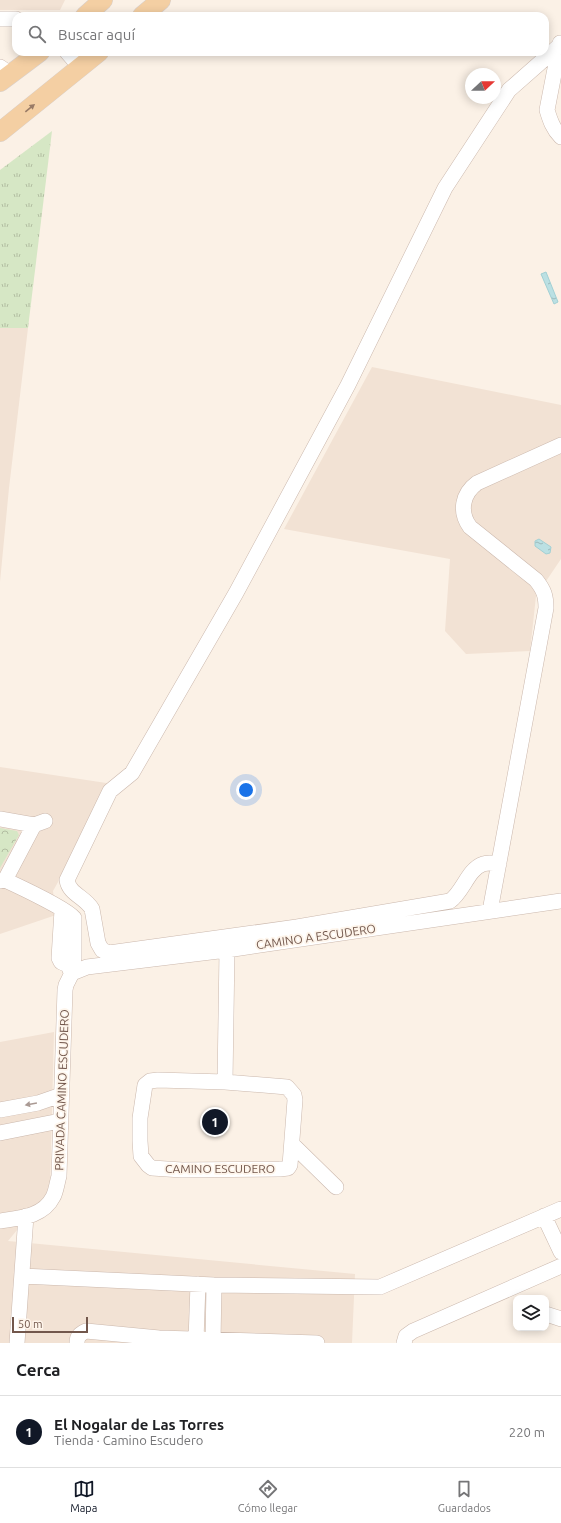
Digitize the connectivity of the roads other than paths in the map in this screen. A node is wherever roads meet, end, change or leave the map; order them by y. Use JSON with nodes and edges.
{"nodes":[{"id":1,"x":103,"y":0,"type":"edge"},
{"id":2,"x":161,"y":0,"type":"edge"},
{"id":3,"x":90,"y":12,"type":"edge"},
{"id":4,"x":147,"y":12,"type":"edge"},
{"id":5,"x":0,"y":19,"type":"edge"},
{"id":6,"x":12,"y":19,"type":"edge"},
{"id":7,"x":0,"y":29,"type":"edge"},
{"id":8,"x":12,"y":29,"type":"edge"},
{"id":9,"x":560,"y":42,"type":"edge"},
{"id":10,"x":549,"y":52,"type":"edge"},
{"id":11,"x":33,"y":56,"type":"edge"},
{"id":12,"x":545,"y":56,"type":"edge"},
{"id":13,"x":90,"y":57,"type":"edge"},
{"id":14,"x":3,"y":74,"type":"edge"},
{"id":15,"x":0,"y":132,"type":"edge"},
{"id":16,"x":561,"y":137,"type":"edge"},
{"id":17,"x":561,"y":445,"type":"edge"},
{"id":18,"x":0,"y":819,"type":"edge"},
{"id":19,"x":498,"y":864,"type":"junction"},
{"id":20,"x":3,"y":881,"type":"edge"},
{"id":21,"x":561,"y":900,"type":"edge"},
{"id":22,"x":490,"y":911,"type":"junction"},
{"id":23,"x":228,"y":950,"type":"junction"},
{"id":24,"x":70,"y":969,"type":"junction"},
{"id":25,"x":225,"y":1082,"type":"junction"},
{"id":26,"x":61,"y":1095,"type":"junction"},
{"id":27,"x":0,"y":1110,"type":"edge"},
{"id":28,"x":60,"y":1121,"type":"junction"},
{"id":29,"x":0,"y":1132,"type":"edge"},
{"id":30,"x":292,"y":1144,"type":"junction"},
{"id":31,"x":336,"y":1187,"type":"dead end"},
{"id":32,"x":561,"y":1210,"type":"edge"},
{"id":33,"x":26,"y":1216,"type":"junction"},
{"id":34,"x":544,"y":1216,"type":"junction"},
{"id":35,"x":0,"y":1221,"type":"edge"},
{"id":36,"x":561,"y":1252,"type":"edge"},
{"id":37,"x":561,"y":1266,"type":"edge"},
{"id":38,"x":22,"y":1276,"type":"junction"},
{"id":39,"x":198,"y":1284,"type":"junction"},
{"id":40,"x":214,"y":1285,"type":"junction"},
{"id":41,"x":512,"y":1294,"type":"edge"},
{"id":42,"x":549,"y":1315,"type":"edge"},
{"id":43,"x":561,"y":1319,"type":"edge"},
{"id":44,"x":196,"y":1340,"type":"junction"},
{"id":45,"x":159,"y":1341,"type":"edge"},
{"id":46,"x":213,"y":1341,"type":"junction"},
{"id":47,"x":236,"y":1342,"type":"edge"},
{"id":48,"x":17,"y":1343,"type":"edge"},
{"id":49,"x":77,"y":1343,"type":"edge"},
{"id":50,"x":317,"y":1343,"type":"edge"},
{"id":51,"x":404,"y":1343,"type":"edge"}],
"edges":[{"from":1,"to":3,"type":"main road"},
{"from":2,"to":4,"type":"main road"},
{"from":5,"to":6,"type":"street"},
{"from":7,"to":8,"type":"street"},
{"from":9,"to":10,"type":"street"},
{"from":9,"to":16,"type":"street"},
{"from":11,"to":14,"type":"main road"},
{"from":12,"to":19,"type":"street"},
{"from":15,"to":13,"type":"main road","one_way":true},
{"from":17,"to":19,"type":"street"},
{"from":18,"to":20,"type":"street"},
{"from":19,"to":22,"type":"street"},
{"from":20,"to":24,"type":"street"},
{"from":21,"to":22,"type":"street","name":"CAMINO A ESCUDERO"},
{"from":22,"to":23,"type":"street","name":"CAMINO A ESCUDERO"},
{"from":23,"to":24,"type":"street","name":"CAMINO A ESCUDERO"},
{"from":23,"to":25,"type":"street"},
{"from":24,"to":26,"type":"street","name":"PRIVADA CAMINO ESCUDERO"},
{"from":25,"to":30,"type":"street","name":"CAMINO ESCUDERO"},
{"from":25,"to":30,"type":"street","name":"CAMINO ESCUDERO"},
{"from":26,"to":27,"type":"street","one_way":true},
{"from":26,"to":28,"type":"street","name":"PRIVADA CAMINO ESCUDERO"},
{"from":28,"to":29,"type":"street"},
{"from":28,"to":33,"type":"street","name":"PRIVADA CAMINO ESCUDERO"},
{"from":30,"to":31,"type":"street"},
{"from":32,"to":34,"type":"street"},
{"from":33,"to":35,"type":"street","name":"PRIVADA CAMINO ESCUDERO"},
{"from":33,"to":38,"type":"street"},
{"from":34,"to":36,"type":"street"},
{"from":34,"to":40,"type":"street"},
{"from":37,"to":41,"type":"street"},
{"from":38,"to":39,"type":"street"},
{"from":38,"to":48,"type":"street"},
{"from":39,"to":40,"type":"street"},
{"from":39,"to":44,"type":"street"},
{"from":40,"to":46,"type":"street"},
{"from":41,"to":51,"type":"street"},
{"from":42,"to":43,"type":"street"},
{"from":44,"to":45,"type":"street"},
{"from":44,"to":46,"type":"street"},
{"from":45,"to":49,"type":"street"},
{"from":46,"to":47,"type":"street"},
{"from":47,"to":50,"type":"street"}]}
